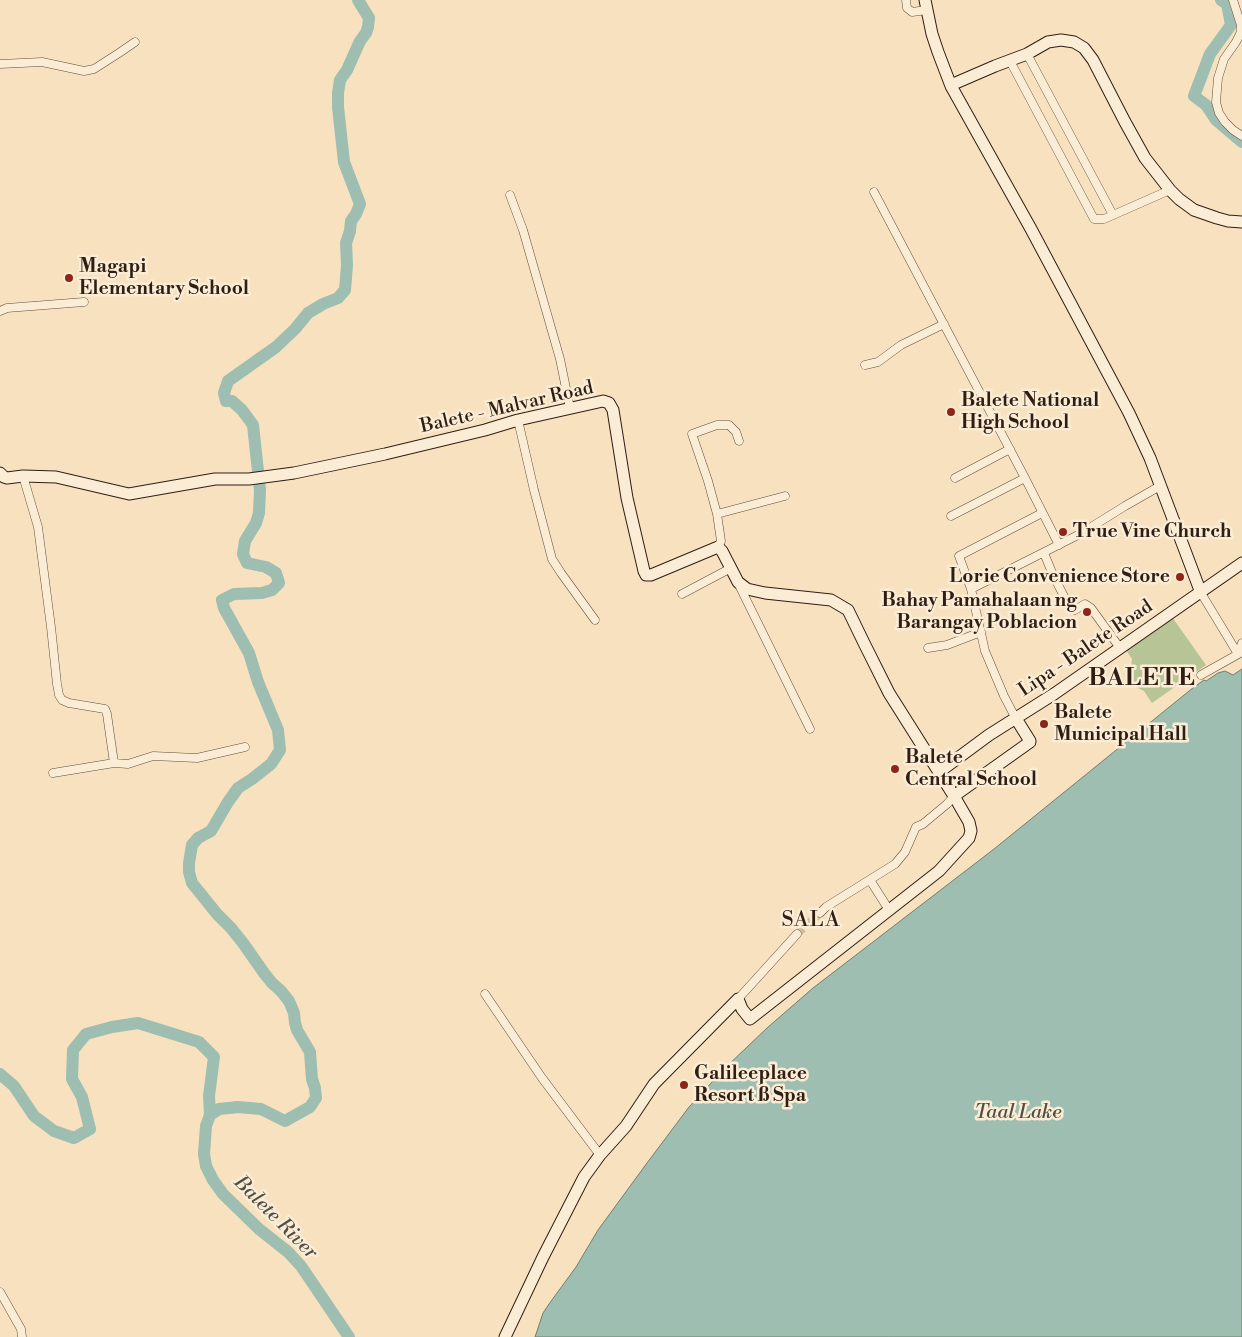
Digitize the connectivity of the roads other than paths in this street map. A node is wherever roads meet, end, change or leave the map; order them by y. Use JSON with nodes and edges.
{"nodes":[{"id":1,"x":906,"y":0,"type":"edge"},
{"id":2,"x":1233,"y":0,"type":"edge"},
{"id":3,"x":926,"y":5,"type":"edge"},
{"id":4,"x":135,"y":42,"type":"dead end"},
{"id":5,"x":1027,"y":54,"type":"junction"},
{"id":6,"x":1010,"y":61,"type":"junction"},
{"id":7,"x":0,"y":64,"type":"edge"},
{"id":8,"x":951,"y":85,"type":"junction"},
{"id":9,"x":1242,"y":136,"type":"edge"},
{"id":10,"x":1170,"y":190,"type":"junction"},
{"id":11,"x":874,"y":192,"type":"dead end"},
{"id":12,"x":510,"y":195,"type":"dead end"},
{"id":13,"x":1114,"y":214,"type":"junction"},
{"id":14,"x":1242,"y":222,"type":"edge"},
{"id":15,"x":84,"y":302,"type":"dead end"},
{"id":16,"x":0,"y":311,"type":"edge"},
{"id":17,"x":944,"y":324,"type":"junction"},
{"id":18,"x":864,"y":365,"type":"dead end"},
{"id":19,"x":570,"y":408,"type":"junction"},
{"id":20,"x":518,"y":420,"type":"junction"},
{"id":21,"x":738,"y":441,"type":"dead end"},
{"id":22,"x":1010,"y":449,"type":"junction"},
{"id":23,"x":0,"y":473,"type":"edge"},
{"id":24,"x":23,"y":476,"type":"junction"},
{"id":25,"x":955,"y":478,"type":"dead end"},
{"id":26,"x":1025,"y":478,"type":"junction"},
{"id":27,"x":1160,"y":486,"type":"junction"},
{"id":28,"x":785,"y":496,"type":"dead end"},
{"id":29,"x":1042,"y":513,"type":"junction"},
{"id":30,"x":717,"y":514,"type":"junction"},
{"id":31,"x":951,"y":516,"type":"dead end"},
{"id":32,"x":1059,"y":545,"type":"junction"},
{"id":33,"x":718,"y":547,"type":"junction"},
{"id":34,"x":1044,"y":553,"type":"junction"},
{"id":35,"x":1242,"y":563,"type":"edge"},
{"id":36,"x":731,"y":568,"type":"junction"},
{"id":37,"x":738,"y":582,"type":"junction"},
{"id":38,"x":971,"y":589,"type":"junction"},
{"id":39,"x":1201,"y":593,"type":"junction"},
{"id":40,"x":682,"y":594,"type":"dead end"},
{"id":41,"x":595,"y":620,"type":"dead end"},
{"id":42,"x":981,"y":632,"type":"junction"},
{"id":43,"x":1242,"y":644,"type":"edge"},
{"id":44,"x":928,"y":648,"type":"dead end"},
{"id":45,"x":1120,"y":648,"type":"junction"},
{"id":46,"x":1238,"y":654,"type":"edge"},
{"id":47,"x":1201,"y":676,"type":"dead end"},
{"id":48,"x":1016,"y":718,"type":"junction"},
{"id":49,"x":810,"y":729,"type":"dead end"},
{"id":50,"x":245,"y":747,"type":"dead end"},
{"id":51,"x":114,"y":763,"type":"junction"},
{"id":52,"x":939,"y":772,"type":"junction"},
{"id":53,"x":53,"y":773,"type":"dead end"},
{"id":54,"x":954,"y":796,"type":"junction"},
{"id":55,"x":870,"y":880,"type":"junction"},
{"id":56,"x":889,"y":910,"type":"junction"},
{"id":57,"x":820,"y":913,"type":"tunnel mouth"},
{"id":58,"x":797,"y":934,"type":"tunnel mouth"},
{"id":59,"x":484,"y":994,"type":"dead end"},
{"id":60,"x":738,"y":1000,"type":"junction"},
{"id":61,"x":600,"y":1155,"type":"junction"},
{"id":62,"x":0,"y":1292,"type":"edge"},
{"id":63,"x":22,"y":1337,"type":"edge"},
{"id":64,"x":505,"y":1337,"type":"edge"}],
"edges":[{"from":1,"to":3,"type":"street"},
{"from":2,"to":9,"type":"street"},
{"from":3,"to":8,"type":"main road"},
{"from":4,"to":7,"type":"street"},
{"from":5,"to":6,"type":"main road"},
{"from":5,"to":10,"type":"main road"},
{"from":5,"to":13,"type":"street"},
{"from":6,"to":8,"type":"main road"},
{"from":6,"to":13,"type":"street"},
{"from":8,"to":27,"type":"main road"},
{"from":10,"to":13,"type":"street"},
{"from":10,"to":14,"type":"main road"},
{"from":11,"to":17,"type":"street"},
{"from":12,"to":19,"type":"street"},
{"from":15,"to":16,"type":"street"},
{"from":17,"to":18,"type":"street"},
{"from":17,"to":22,"type":"street"},
{"from":19,"to":20,"type":"main road","name":"Balete - Malvar Road"},
{"from":19,"to":33,"type":"main road","name":"Balete - Malvar Road"},
{"from":20,"to":24,"type":"main road","name":"Balete - Malvar Road"},
{"from":20,"to":41,"type":"street"},
{"from":21,"to":30,"type":"street"},
{"from":22,"to":25,"type":"street"},
{"from":22,"to":26,"type":"street"},
{"from":23,"to":24,"type":"main road","name":"Balete - Malvar Road"},
{"from":24,"to":51,"type":"street"},
{"from":26,"to":29,"type":"street"},
{"from":26,"to":31,"type":"street"},
{"from":27,"to":32,"type":"street"},
{"from":27,"to":39,"type":"main road"},
{"from":28,"to":30,"type":"street"},
{"from":29,"to":32,"type":"street"},
{"from":29,"to":38,"type":"street"},
{"from":30,"to":33,"type":"street"},
{"from":32,"to":34,"type":"street"},
{"from":33,"to":36,"type":"main road"},
{"from":34,"to":38,"type":"street"},
{"from":34,"to":45,"type":"street"},
{"from":35,"to":39,"type":"main road","name":"Lipa - Balete Road"},
{"from":36,"to":37,"type":"main road"},
{"from":36,"to":40,"type":"street"},
{"from":37,"to":49,"type":"street"},
{"from":37,"to":52,"type":"main road"},
{"from":38,"to":42,"type":"street"},
{"from":39,"to":45,"type":"main road","name":"Lipa - Balete Road"},
{"from":39,"to":46,"type":"street"},
{"from":42,"to":44,"type":"street"},
{"from":42,"to":48,"type":"street"},
{"from":43,"to":46,"type":"street"},
{"from":45,"to":48,"type":"main road","name":"Lipa - Balete Road"},
{"from":46,"to":47,"type":"street"},
{"from":48,"to":52,"type":"main road"},
{"from":48,"to":54,"type":"main road"},
{"from":50,"to":51,"type":"street"},
{"from":51,"to":53,"type":"street"},
{"from":52,"to":54,"type":"main road"},
{"from":54,"to":55,"type":"street"},
{"from":54,"to":56,"type":"main road"},
{"from":55,"to":56,"type":"street"},
{"from":55,"to":57,"type":"street"},
{"from":56,"to":60,"type":"main road"},
{"from":58,"to":60,"type":"street"},
{"from":59,"to":61,"type":"street"},
{"from":60,"to":61,"type":"main road"},
{"from":61,"to":64,"type":"main road"},
{"from":62,"to":63,"type":"street"}]}
